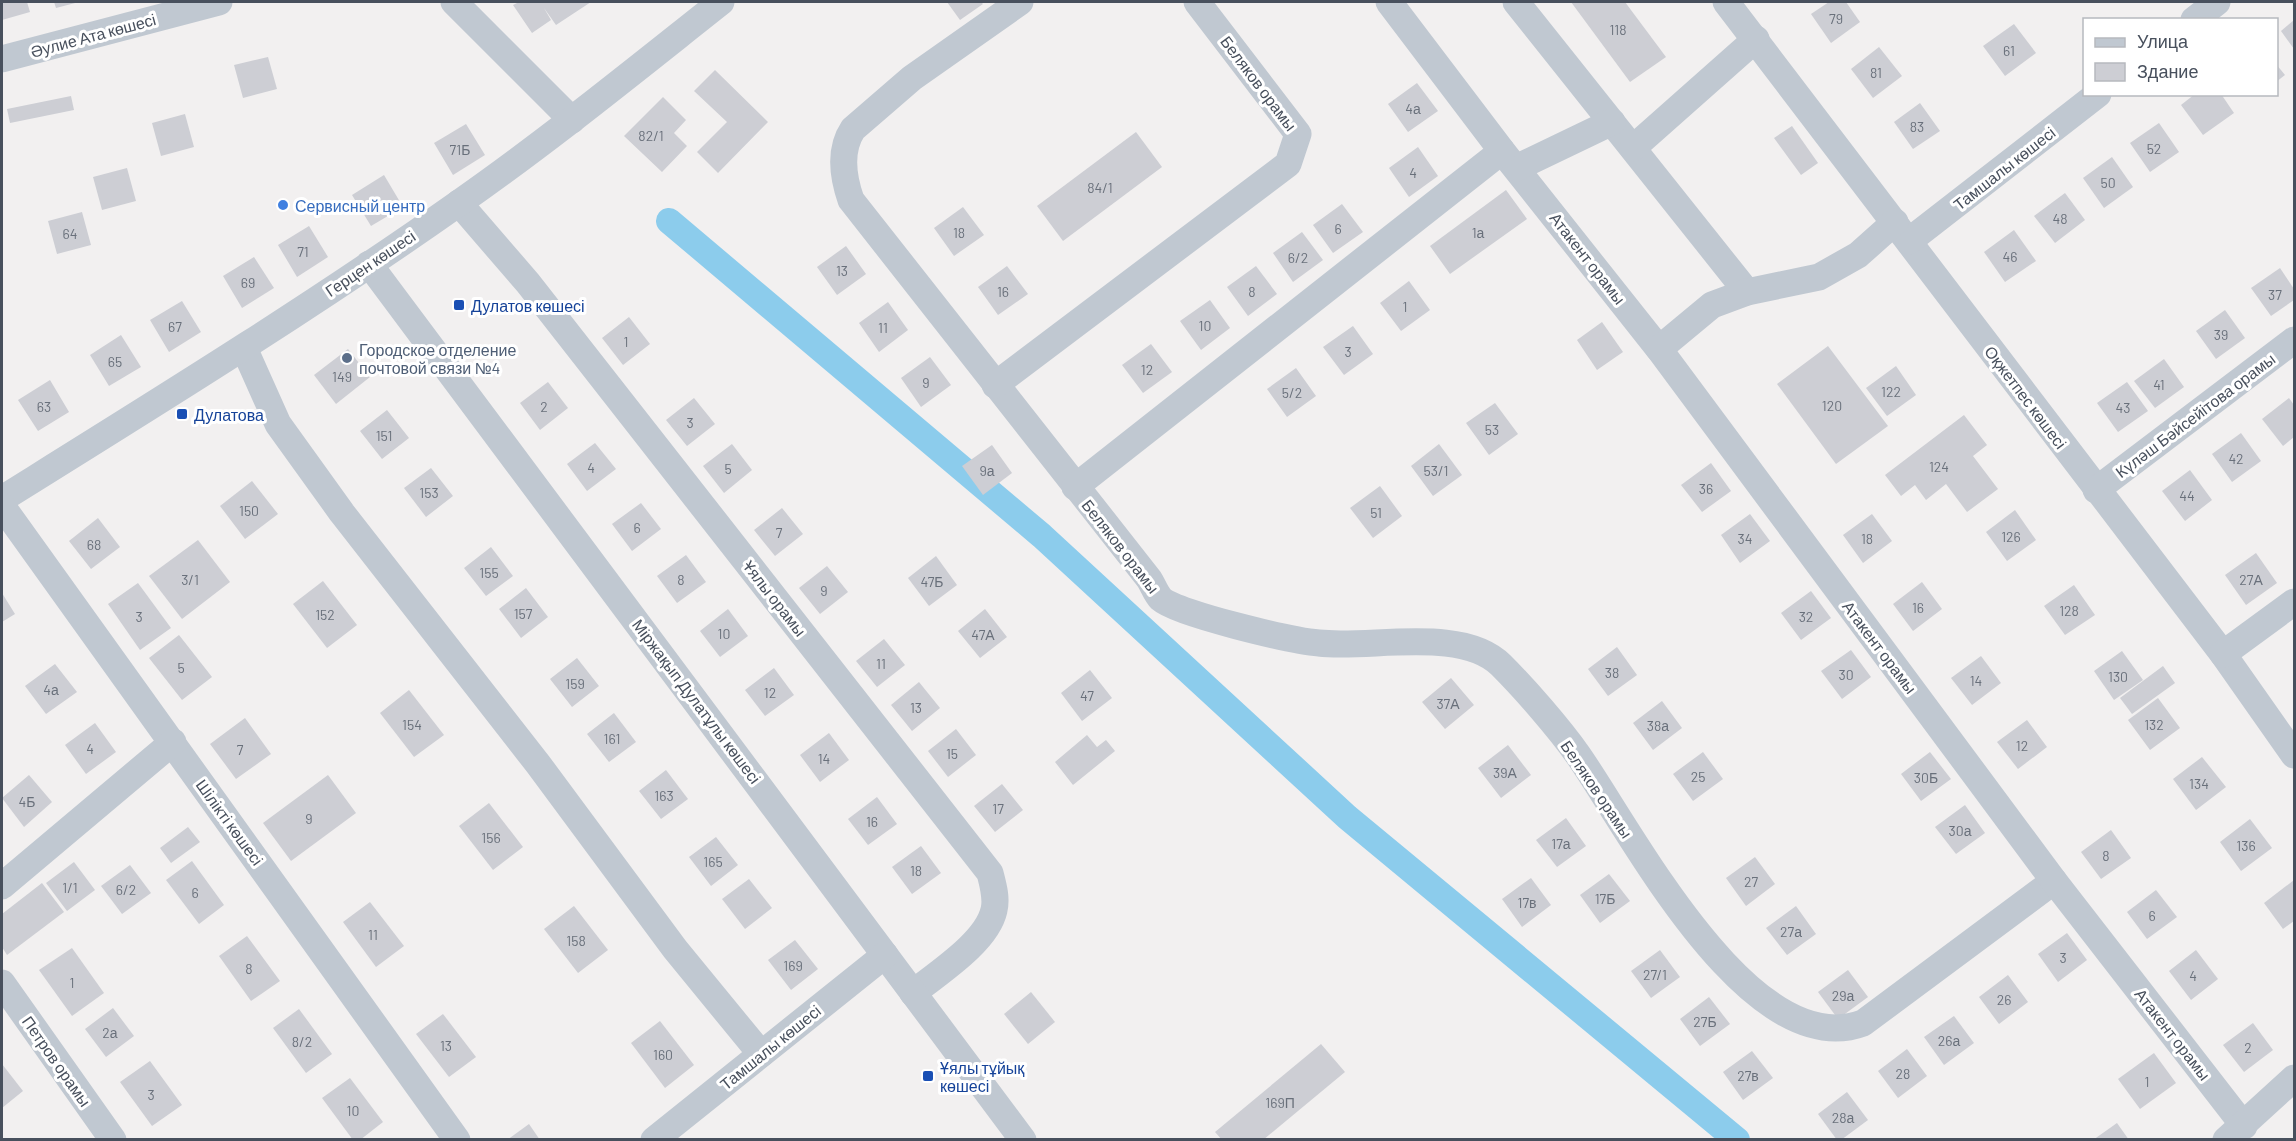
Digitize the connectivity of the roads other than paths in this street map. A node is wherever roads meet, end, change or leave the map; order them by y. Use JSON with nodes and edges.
{"nodes":[{"id":1,"x":219,"y":2,"type":"edge"},
{"id":2,"x":454,"y":2,"type":"edge"},
{"id":3,"x":721,"y":2,"type":"edge"},
{"id":4,"x":1020,"y":2,"type":"edge"},
{"id":5,"x":1197,"y":2,"type":"edge"},
{"id":6,"x":1389,"y":2,"type":"edge"},
{"id":7,"x":1516,"y":2,"type":"edge"},
{"id":8,"x":1726,"y":2,"type":"edge"},
{"id":9,"x":2217,"y":2,"type":"edge"},
{"id":10,"x":2197,"y":18,"type":"edge"},
{"id":11,"x":1756,"y":39,"type":"junction"},
{"id":12,"x":2,"y":59,"type":"edge"},
{"id":13,"x":2095,"y":96,"type":"edge"},
{"id":14,"x":573,"y":120,"type":"junction"},
{"id":15,"x":1612,"y":122,"type":"junction"},
{"id":16,"x":1633,"y":148,"type":"junction"},
{"id":17,"x":1509,"y":159,"type":"junction"},
{"id":18,"x":459,"y":203,"type":"junction"},
{"id":19,"x":1902,"y":232,"type":"junction"},
{"id":20,"x":369,"y":264,"type":"junction"},
{"id":21,"x":1747,"y":292,"type":"junction"},
{"id":22,"x":2295,"y":340,"type":"edge"},
{"id":23,"x":243,"y":348,"type":"junction"},
{"id":24,"x":1659,"y":348,"type":"junction"},
{"id":25,"x":995,"y":385,"type":"junction"},
{"id":26,"x":1075,"y":487,"type":"junction"},
{"id":27,"x":2096,"y":490,"type":"junction"},
{"id":28,"x":2,"y":499,"type":"edge"},
{"id":29,"x":2,"y":506,"type":"edge"},
{"id":30,"x":2295,"y":602,"type":"edge"},
{"id":31,"x":2223,"y":654,"type":"junction"},
{"id":32,"x":173,"y":742,"type":"junction"},
{"id":33,"x":2295,"y":755,"type":"edge"},
{"id":34,"x":2054,"y":881,"type":"junction"},
{"id":35,"x":2,"y":885,"type":"edge"},
{"id":36,"x":885,"y":955,"type":"junction"},
{"id":37,"x":2,"y":983,"type":"edge"},
{"id":38,"x":913,"y":993,"type":"junction"},
{"id":39,"x":762,"y":1054,"type":"junction"},
{"id":40,"x":2295,"y":1078,"type":"edge"},
{"id":41,"x":2235,"y":1133,"type":"edge"},
{"id":42,"x":113,"y":1140,"type":"edge"},
{"id":43,"x":457,"y":1140,"type":"edge"},
{"id":44,"x":654,"y":1140,"type":"edge"},
{"id":45,"x":1023,"y":1140,"type":"edge"}],
"edges":[{"from":1,"to":12,"type":"street","name":"Әулие Ата көшесі"},
{"from":2,"to":14,"type":"street"},
{"from":3,"to":14,"type":"street","name":"Герцен көшесі"},
{"from":4,"to":25,"type":"street","name":"Беляков орамы"},
{"from":5,"to":25,"type":"street","name":"Беляков орамы"},
{"from":6,"to":17,"type":"street","name":"Атакент орамы"},
{"from":7,"to":15,"type":"street"},
{"from":8,"to":11,"type":"street","name":"Оқжетпес көшесі"},
{"from":9,"to":10,"type":"street"},
{"from":11,"to":16,"type":"street"},
{"from":11,"to":19,"type":"street","name":"Оқжетпес көшесі"},
{"from":13,"to":19,"type":"street","name":"Тамшалы көшесі"},
{"from":14,"to":18,"type":"street","name":"Герцен көшесі"},
{"from":15,"to":16,"type":"street"},
{"from":15,"to":17,"type":"street"},
{"from":16,"to":21,"type":"street"},
{"from":17,"to":24,"type":"street","name":"Атакент орамы"},
{"from":17,"to":26,"type":"street","name":"Беляков орамы"},
{"from":18,"to":20,"type":"street","name":"Герцен көшесі"},
{"from":18,"to":38,"type":"street","name":"Ұялы орамы"},
{"from":19,"to":21,"type":"street","name":"Тамшалы көшесі"},
{"from":19,"to":27,"type":"street","name":"Оқжетпес көшесі"},
{"from":20,"to":23,"type":"street","name":"Герцен көшесі"},
{"from":20,"to":36,"type":"street","name":"Міржақып Дулатұлы көшесі"},
{"from":21,"to":24,"type":"street","name":"Тамшалы көшесі"},
{"from":22,"to":27,"type":"street","name":"Күләш Бәйсейітова орамы"},
{"from":23,"to":28,"type":"street","name":"Герцен көшесі"},
{"from":23,"to":39,"type":"street"},
{"from":24,"to":34,"type":"street","name":"Атакент орамы"},
{"from":25,"to":26,"type":"street","name":"Беляков орамы"},
{"from":26,"to":34,"type":"street","name":"Беляков орамы"},
{"from":27,"to":31,"type":"street","name":"Оқжетпес көшесі"},
{"from":29,"to":32,"type":"street","name":"Шілікті көшесі"},
{"from":30,"to":31,"type":"street"},
{"from":31,"to":33,"type":"street","name":"Оқжетпес көшесі"},
{"from":32,"to":35,"type":"street"},
{"from":32,"to":43,"type":"street","name":"Шілікті көшесі"},
{"from":34,"to":41,"type":"street","name":"Атакент орамы"},
{"from":36,"to":38,"type":"street","name":"Міржақып Дулатұлы көшесі"},
{"from":36,"to":39,"type":"street","name":"Тамшалы көшесі"},
{"from":37,"to":42,"type":"street","name":"Петров орамы"},
{"from":38,"to":45,"type":"street","name":"Міржақып Дулатұлы көшесі"},
{"from":39,"to":44,"type":"street","name":"Тамшалы көшесі"},
{"from":40,"to":41,"type":"street"}]}
